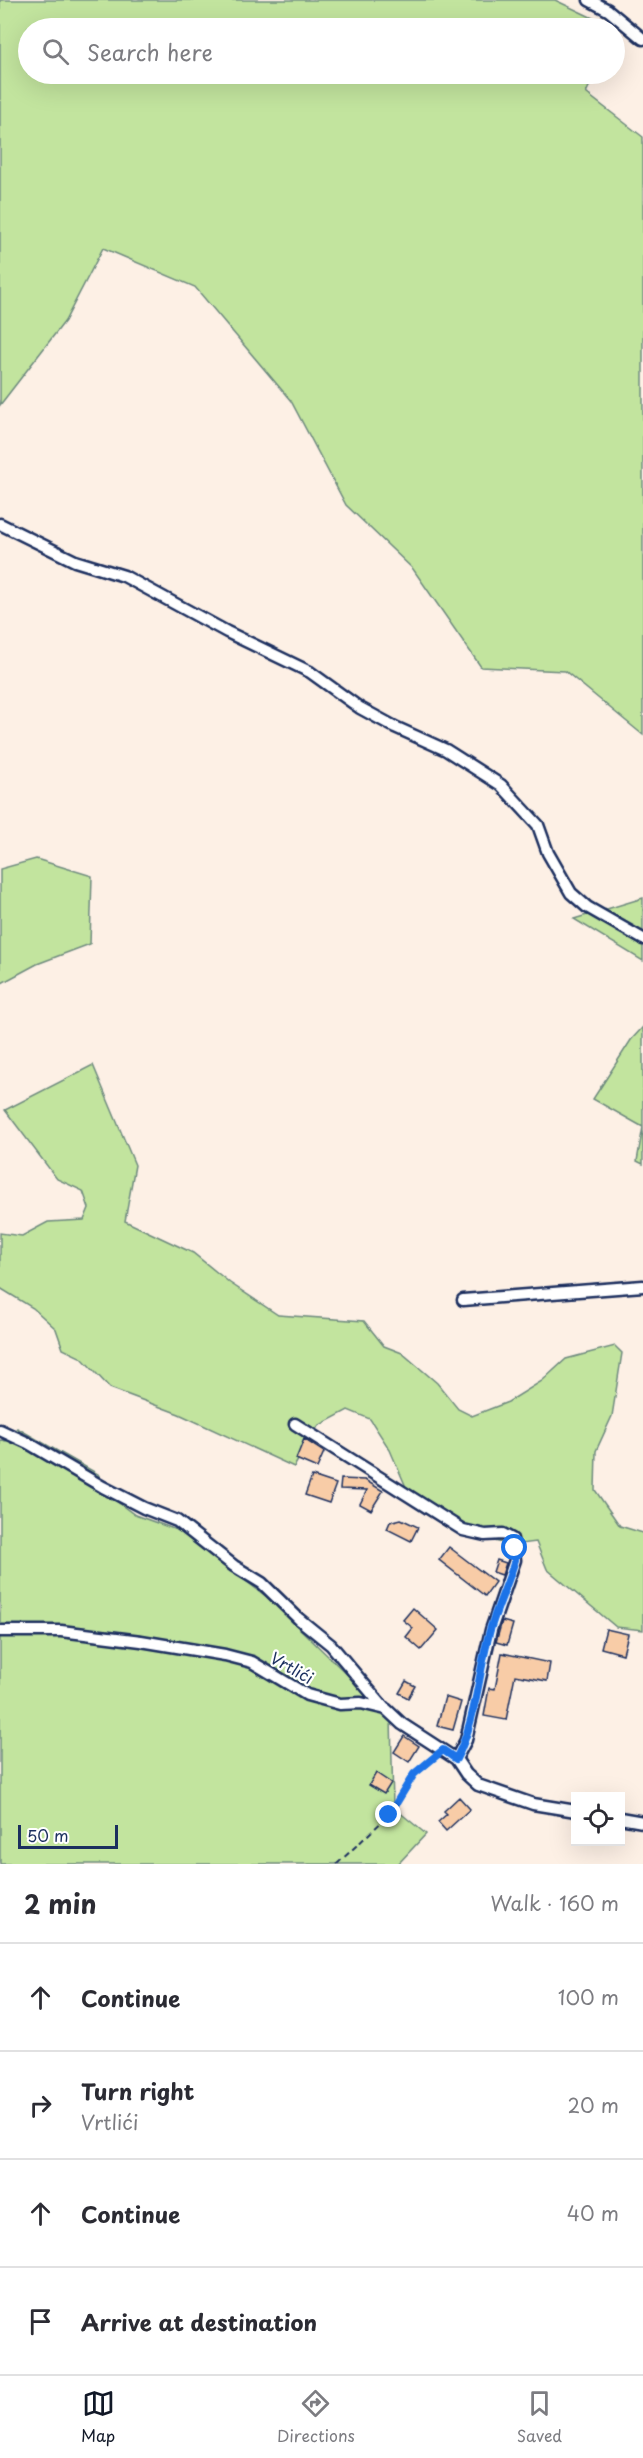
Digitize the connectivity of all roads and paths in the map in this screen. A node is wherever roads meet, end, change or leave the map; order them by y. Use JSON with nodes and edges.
{"nodes":[{"id":1,"x":589,"y":0,"type":"edge"},
{"id":2,"x":618,"y":18,"type":"edge"},
{"id":3,"x":625,"y":24,"type":"edge"},
{"id":4,"x":643,"y":39,"type":"edge"},
{"id":5,"x":0,"y":524,"type":"edge"},
{"id":6,"x":643,"y":939,"type":"edge"},
{"id":7,"x":643,"y":1286,"type":"edge"},
{"id":8,"x":463,"y":1300,"type":"dead end"},
{"id":9,"x":295,"y":1424,"type":"dead end"},
{"id":10,"x":0,"y":1430,"type":"edge"},
{"id":11,"x":0,"y":1631,"type":"edge"},
{"id":12,"x":386,"y":1709,"type":"junction"},
{"id":13,"x":443,"y":1750,"type":"junction"},
{"id":14,"x":456,"y":1759,"type":"junction"},
{"id":15,"x":571,"y":1810,"type":"edge"},
{"id":16,"x":625,"y":1819,"type":"edge"},
{"id":17,"x":643,"y":1822,"type":"edge"},
{"id":18,"x":337,"y":1864,"type":"edge"}],
"edges":[{"from":1,"to":2,"type":"street"},
{"from":3,"to":4,"type":"street"},
{"from":5,"to":6,"type":"street"},
{"from":7,"to":8,"type":"street"},
{"from":9,"to":14,"type":"street"},
{"from":10,"to":12,"type":"street"},
{"from":11,"to":12,"type":"street","name":"Vrtlići"},
{"from":12,"to":13,"type":"street","name":"Vrtlići"},
{"from":13,"to":14,"type":"street","name":"Vrtlići"},
{"from":13,"to":18,"type":"path"},
{"from":14,"to":15,"type":"street","name":"Vrtlići"},
{"from":16,"to":17,"type":"street"}]}
